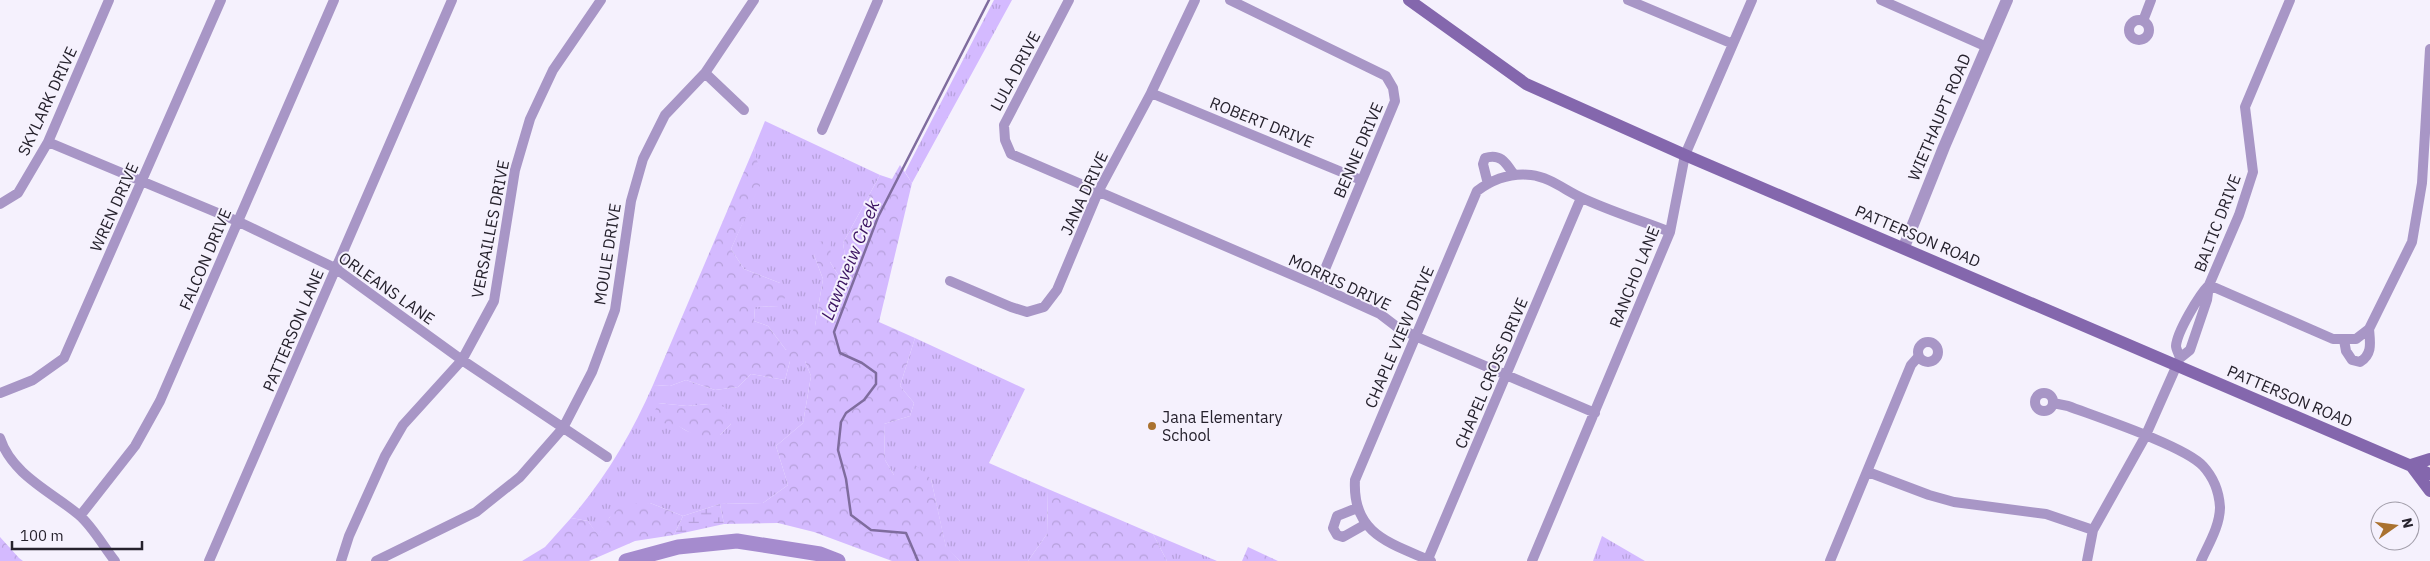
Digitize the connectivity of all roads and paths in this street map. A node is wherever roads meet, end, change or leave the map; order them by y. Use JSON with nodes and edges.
{"nodes":[{"id":1,"x":109,"y":0,"type":"edge"},
{"id":2,"x":221,"y":0,"type":"edge"},
{"id":3,"x":334,"y":0,"type":"edge"},
{"id":4,"x":452,"y":0,"type":"edge"},
{"id":5,"x":754,"y":0,"type":"edge"},
{"id":6,"x":878,"y":0,"type":"edge"},
{"id":7,"x":1070,"y":0,"type":"edge"},
{"id":8,"x":1196,"y":0,"type":"edge"},
{"id":9,"x":1230,"y":0,"type":"edge"},
{"id":10,"x":1409,"y":0,"type":"edge"},
{"id":11,"x":1628,"y":0,"type":"edge"},
{"id":12,"x":1752,"y":0,"type":"edge"},
{"id":13,"x":1881,"y":0,"type":"edge"},
{"id":14,"x":2007,"y":0,"type":"edge"},
{"id":15,"x":2151,"y":0,"type":"edge"},
{"id":16,"x":2290,"y":0,"type":"edge"},
{"id":17,"x":599,"y":1,"type":"edge"},
{"id":18,"x":2143,"y":21,"type":"dead end"},
{"id":19,"x":1733,"y":44,"type":"junction"},
{"id":20,"x":1987,"y":47,"type":"junction"},
{"id":21,"x":2430,"y":49,"type":"edge"},
{"id":22,"x":705,"y":73,"type":"junction"},
{"id":23,"x":1151,"y":93,"type":"junction"},
{"id":24,"x":744,"y":110,"type":"dead end"},
{"id":25,"x":822,"y":130,"type":"dead end"},
{"id":26,"x":48,"y":142,"type":"junction"},
{"id":27,"x":1685,"y":155,"type":"junction"},
{"id":28,"x":1514,"y":175,"type":"junction"},
{"id":29,"x":1361,"y":180,"type":"junction"},
{"id":30,"x":142,"y":182,"type":"junction"},
{"id":31,"x":1488,"y":184,"type":"junction"},
{"id":32,"x":1098,"y":192,"type":"junction"},
{"id":33,"x":1581,"y":198,"type":"junction"},
{"id":34,"x":0,"y":204,"type":"edge"},
{"id":35,"x":237,"y":221,"type":"junction"},
{"id":36,"x":1670,"y":232,"type":"junction"},
{"id":37,"x":1904,"y":247,"type":"junction"},
{"id":38,"x":336,"y":268,"type":"junction"},
{"id":39,"x":950,"y":281,"type":"dead end"},
{"id":40,"x":2209,"y":285,"type":"junction"},
{"id":41,"x":1318,"y":286,"type":"junction"},
{"id":42,"x":2369,"y":329,"type":"junction"},
{"id":43,"x":1415,"y":336,"type":"junction"},
{"id":44,"x":2344,"y":340,"type":"junction"},
{"id":45,"x":1919,"y":356,"type":"dead end"},
{"id":46,"x":462,"y":360,"type":"junction"},
{"id":47,"x":2178,"y":361,"type":"junction"},
{"id":48,"x":1506,"y":374,"type":"junction"},
{"id":49,"x":0,"y":393,"type":"edge"},
{"id":50,"x":2054,"y":403,"type":"dead end"},
{"id":51,"x":1595,"y":413,"type":"junction"},
{"id":52,"x":563,"y":428,"type":"junction"},
{"id":53,"x":2145,"y":437,"type":"junction"},
{"id":54,"x":0,"y":438,"type":"edge"},
{"id":55,"x":607,"y":457,"type":"dead end"},
{"id":56,"x":2430,"y":459,"type":"edge"},
{"id":57,"x":2411,"y":466,"type":"junction"},
{"id":58,"x":1868,"y":472,"type":"junction"},
{"id":59,"x":2430,"y":474,"type":"edge"},
{"id":60,"x":2430,"y":491,"type":"edge"},
{"id":61,"x":1357,"y":508,"type":"junction"},
{"id":62,"x":80,"y":516,"type":"junction"},
{"id":63,"x":1366,"y":524,"type":"junction"},
{"id":64,"x":2093,"y":530,"type":"junction"},
{"id":65,"x":1430,"y":560,"type":"edge"},
{"id":66,"x":115,"y":561,"type":"edge"},
{"id":67,"x":209,"y":561,"type":"edge"},
{"id":68,"x":342,"y":561,"type":"edge"},
{"id":69,"x":376,"y":561,"type":"edge"},
{"id":70,"x":1532,"y":561,"type":"edge"},
{"id":71,"x":1830,"y":561,"type":"edge"},
{"id":72,"x":2087,"y":561,"type":"edge"},
{"id":73,"x":2201,"y":561,"type":"edge"}],
"edges":[{"from":1,"to":26,"type":"street","name":"SKYLARK DRIVE"},
{"from":2,"to":30,"type":"street","name":"WREN DRIVE"},
{"from":3,"to":35,"type":"street","name":"FALCON DRIVE"},
{"from":4,"to":38,"type":"street","name":"PATTERSON LANE"},
{"from":5,"to":22,"type":"street","name":"MOULE DRIVE"},
{"from":6,"to":25,"type":"street"},
{"from":7,"to":32,"type":"street","name":"LULA DRIVE"},
{"from":8,"to":23,"type":"street","name":"JANA DRIVE"},
{"from":9,"to":29,"type":"street","name":"BENNE DRIVE"},
{"from":10,"to":27,"type":"main road","name":"PATTERSON ROAD"},
{"from":11,"to":19,"type":"street"},
{"from":12,"to":19,"type":"street","name":"RANCHO LANE"},
{"from":13,"to":20,"type":"street"},
{"from":14,"to":20,"type":"street","name":"WIETHAUPT ROAD"},
{"from":15,"to":18,"type":"street"},
{"from":16,"to":40,"type":"street","name":"BALTIC DRIVE"},
{"from":17,"to":46,"type":"street","name":"VERSAILLES DRIVE"},
{"from":19,"to":27,"type":"street","name":"RANCHO LANE"},
{"from":20,"to":37,"type":"street","name":"WIETHAUPT ROAD"},
{"from":21,"to":42,"type":"street"},
{"from":22,"to":24,"type":"street"},
{"from":22,"to":52,"type":"street","name":"MOULE DRIVE"},
{"from":23,"to":29,"type":"street","name":"ROBERT DRIVE"},
{"from":23,"to":32,"type":"street","name":"JANA DRIVE"},
{"from":26,"to":30,"type":"street","name":"ORLEANS LANE"},
{"from":26,"to":34,"type":"street","name":"SKYLARK DRIVE"},
{"from":27,"to":36,"type":"street","name":"RANCHO LANE"},
{"from":27,"to":37,"type":"main road","name":"PATTERSON ROAD"},
{"from":28,"to":31,"type":"street"},
{"from":28,"to":31,"type":"street"},
{"from":28,"to":33,"type":"street"},
{"from":29,"to":41,"type":"street","name":"BENNE DRIVE"},
{"from":30,"to":35,"type":"street","name":"ORLEANS LANE"},
{"from":30,"to":49,"type":"street","name":"WREN DRIVE"},
{"from":31,"to":43,"type":"street","name":"CHAPLE VIEW DRIVE"},
{"from":32,"to":39,"type":"street","name":"JANA DRIVE"},
{"from":32,"to":41,"type":"street","name":"MORRIS DRIVE"},
{"from":33,"to":36,"type":"street"},
{"from":33,"to":48,"type":"street","name":"CHAPEL CROSS DRIVE"},
{"from":35,"to":38,"type":"street","name":"ORLEANS LANE"},
{"from":35,"to":62,"type":"street","name":"FALCON DRIVE"},
{"from":36,"to":51,"type":"street","name":"RANCHO LANE"},
{"from":37,"to":47,"type":"main road","name":"PATTERSON ROAD"},
{"from":38,"to":46,"type":"street","name":"ORLEANS LANE"},
{"from":38,"to":67,"type":"street","name":"PATTERSON LANE"},
{"from":40,"to":44,"type":"street"},
{"from":40,"to":47,"type":"street","name":"BALTIC DRIVE"},
{"from":41,"to":43,"type":"street","name":"MORRIS DRIVE"},
{"from":42,"to":44,"type":"street"},
{"from":42,"to":44,"type":"street"},
{"from":43,"to":48,"type":"street","name":"MORRIS DRIVE"},
{"from":43,"to":61,"type":"street","name":"CHAPLE VIEW DRIVE"},
{"from":45,"to":58,"type":"street"},
{"from":46,"to":52,"type":"street","name":"ORLEANS LANE"},
{"from":46,"to":68,"type":"street","name":"VERSAILLES DRIVE"},
{"from":47,"to":53,"type":"street","name":"BALTIC DRIVE"},
{"from":47,"to":57,"type":"main road","name":"PATTERSON ROAD"},
{"from":48,"to":51,"type":"street","name":"MORRIS DRIVE"},
{"from":48,"to":65,"type":"street","name":"CHAPEL CROSS DRIVE"},
{"from":50,"to":53,"type":"street"},
{"from":51,"to":70,"type":"street","name":"RANCHO LANE"},
{"from":52,"to":55,"type":"street","name":"ORLEANS LANE"},
{"from":52,"to":69,"type":"street","name":"MOULE DRIVE"},
{"from":53,"to":64,"type":"street","name":"BALTIC DRIVE"},
{"from":53,"to":73,"type":"street"},
{"from":54,"to":62,"type":"street"},
{"from":56,"to":57,"type":"main road"},
{"from":57,"to":59,"type":"main road","name":"PATTERSON ROAD"},
{"from":57,"to":60,"type":"main road"},
{"from":58,"to":64,"type":"street"},
{"from":58,"to":71,"type":"street"},
{"from":61,"to":63,"type":"street","name":"CHAPLE VIEW DRIVE"},
{"from":61,"to":63,"type":"street"},
{"from":62,"to":66,"type":"street"},
{"from":63,"to":65,"type":"street","name":"CHAPLE VIEW DRIVE"},
{"from":64,"to":72,"type":"street","name":"BALTIC DRIVE"}]}
